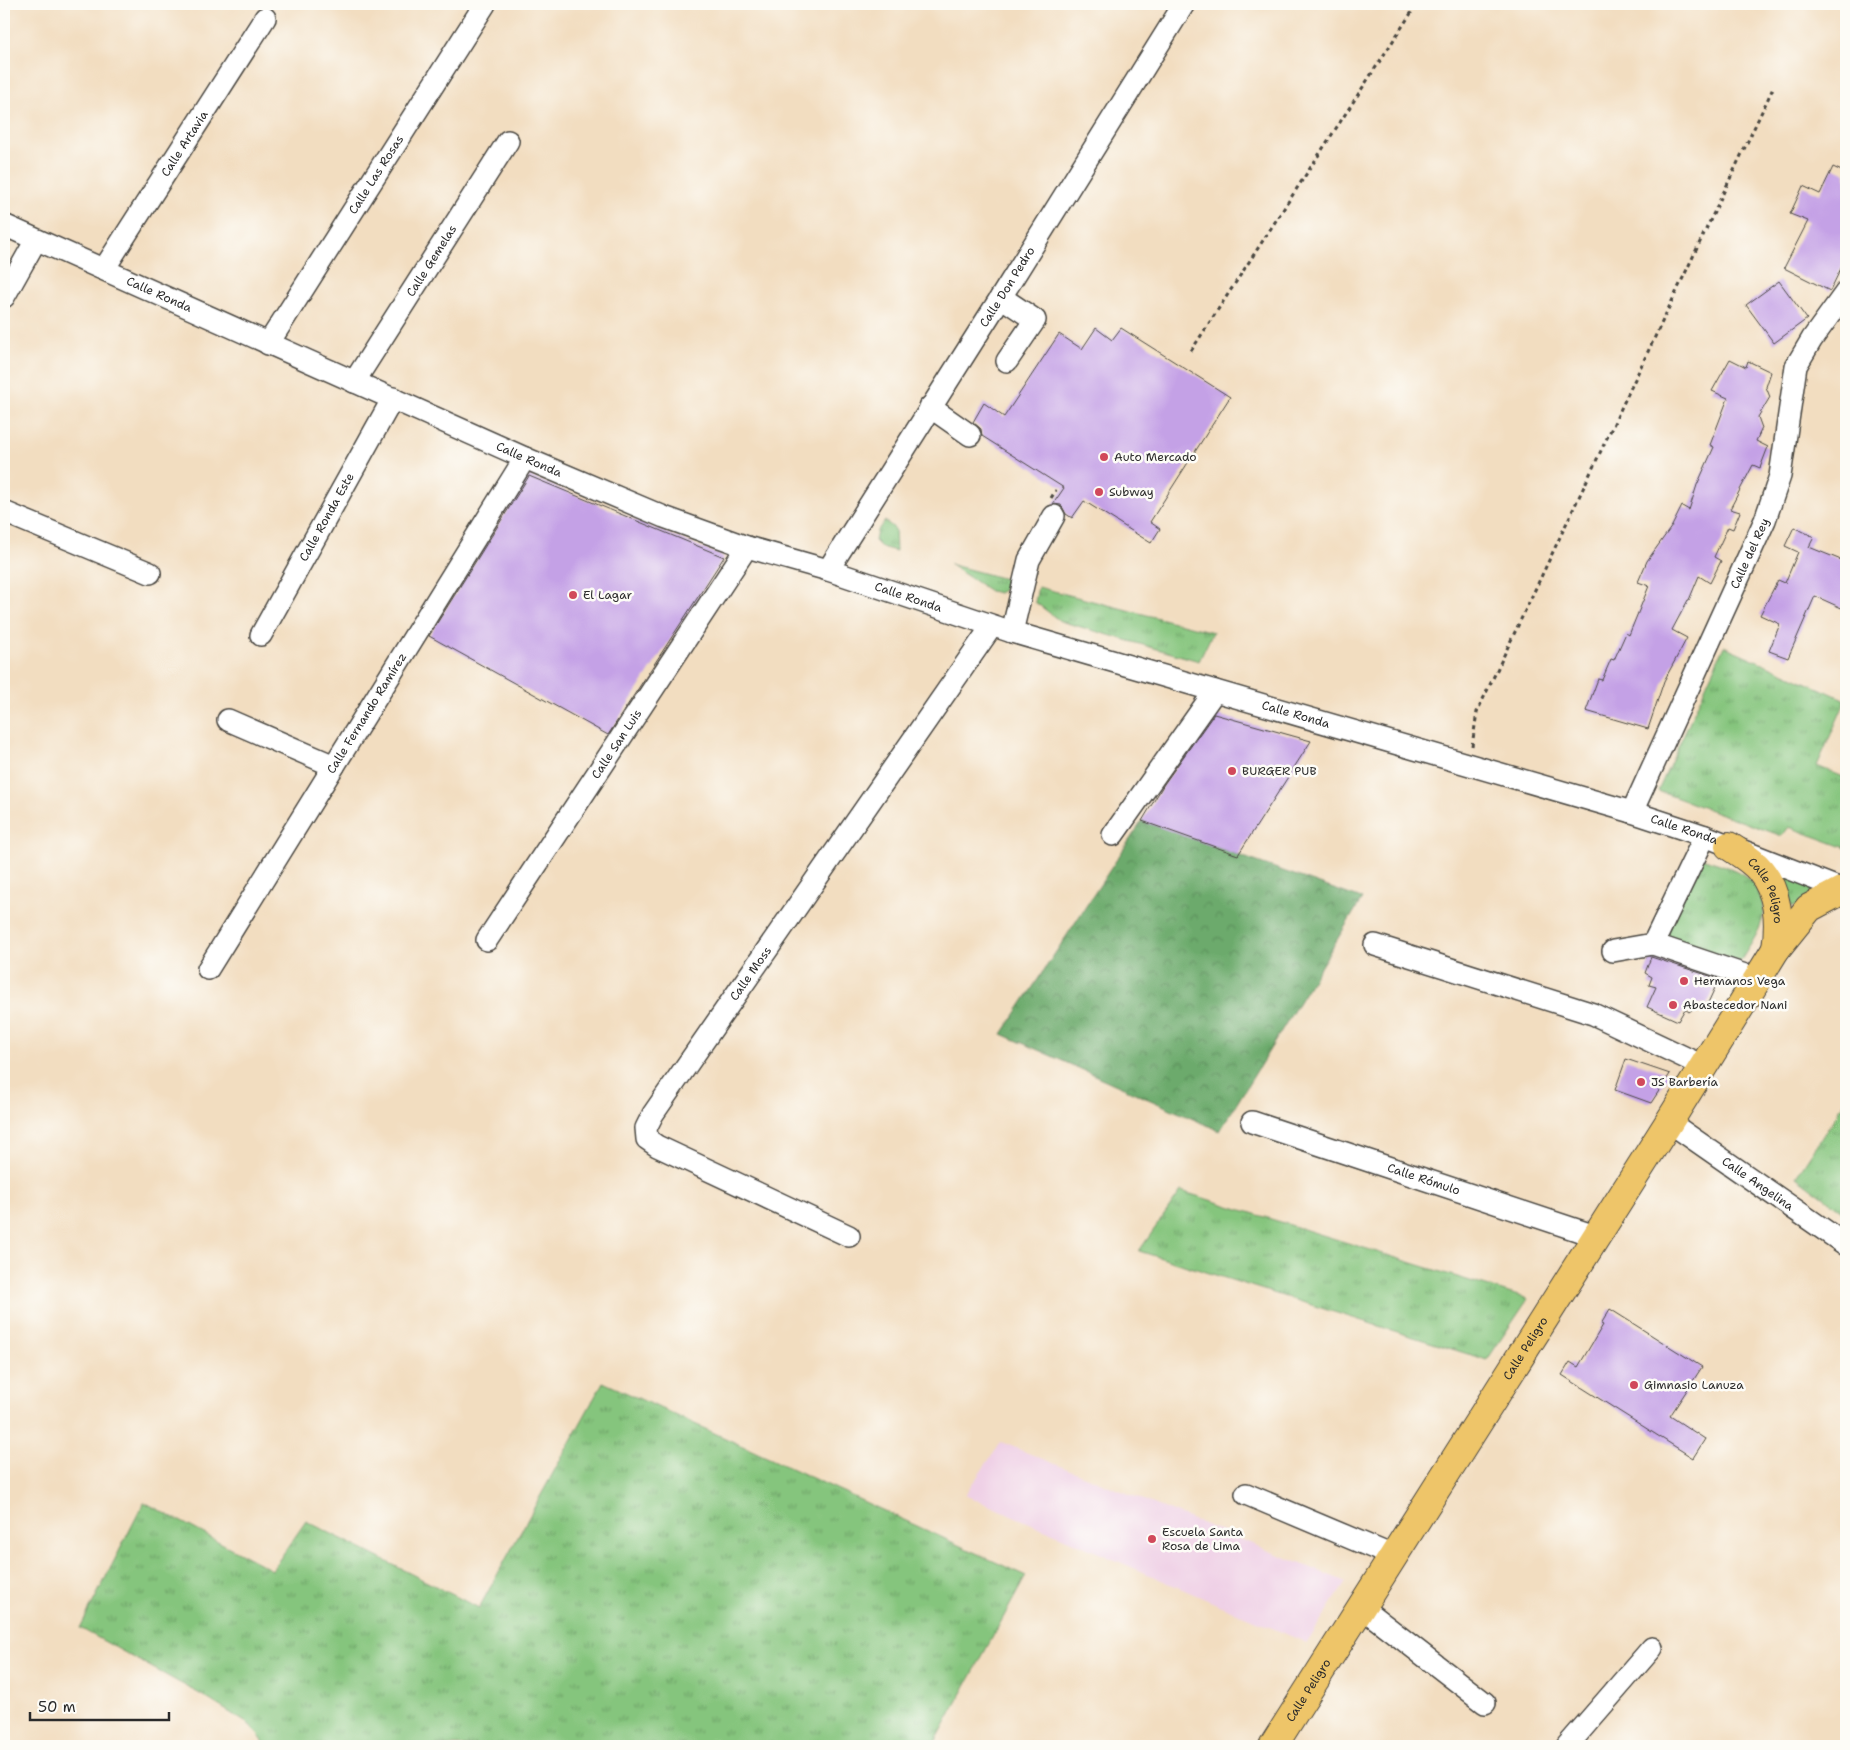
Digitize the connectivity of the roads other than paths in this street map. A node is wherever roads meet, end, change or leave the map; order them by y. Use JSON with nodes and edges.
{"nodes":[{"id":1,"x":485,"y":4,"type":"edge"},
{"id":2,"x":1184,"y":4,"type":"edge"},
{"id":3,"x":265,"y":18,"type":"dead end"},
{"id":4,"x":508,"y":141,"type":"dead end"},
{"id":5,"x":4,"y":225,"type":"edge"},
{"id":6,"x":36,"y":240,"type":"junction"},
{"id":7,"x":104,"y":269,"type":"junction"},
{"id":8,"x":1846,"y":292,"type":"edge"},
{"id":9,"x":4,"y":297,"type":"edge"},
{"id":10,"x":1001,"y":297,"type":"junction"},
{"id":11,"x":268,"y":344,"type":"junction"},
{"id":12,"x":1007,"y":361,"type":"dead end"},
{"id":13,"x":354,"y":382,"type":"junction"},
{"id":14,"x":393,"y":398,"type":"junction"},
{"id":15,"x":930,"y":408,"type":"junction"},
{"id":16,"x":970,"y":435,"type":"dead end"},
{"id":17,"x":525,"y":458,"type":"junction"},
{"id":18,"x":4,"y":512,"type":"edge"},
{"id":19,"x":1054,"y":516,"type":"dead end"},
{"id":20,"x":747,"y":548,"type":"junction"},
{"id":21,"x":828,"y":570,"type":"junction"},
{"id":22,"x":150,"y":573,"type":"dead end"},
{"id":23,"x":992,"y":626,"type":"junction"},
{"id":24,"x":1012,"y":632,"type":"junction"},
{"id":25,"x":261,"y":635,"type":"dead end"},
{"id":26,"x":1215,"y":691,"type":"junction"},
{"id":27,"x":228,"y":720,"type":"dead end"},
{"id":28,"x":334,"y":766,"type":"junction"},
{"id":29,"x":1632,"y":812,"type":"junction"},
{"id":30,"x":1113,"y":835,"type":"dead end"},
{"id":31,"x":1717,"y":841,"type":"junction"},
{"id":32,"x":1845,"y":891,"type":"edge"},
{"id":33,"x":487,"y":940,"type":"dead end"},
{"id":34,"x":1653,"y":944,"type":"junction"},
{"id":35,"x":1375,"y":945,"type":"dead end"},
{"id":36,"x":1776,"y":949,"type":"junction"},
{"id":37,"x":1613,"y":951,"type":"dead end"},
{"id":38,"x":208,"y":969,"type":"dead end"},
{"id":39,"x":1757,"y":979,"type":"junction"},
{"id":40,"x":1703,"y":1066,"type":"junction"},
{"id":41,"x":1252,"y":1122,"type":"dead end"},
{"id":42,"x":1669,"y":1122,"type":"junction"},
{"id":43,"x":849,"y":1236,"type":"dead end"},
{"id":44,"x":1595,"y":1236,"type":"junction"},
{"id":45,"x":1846,"y":1245,"type":"edge"},
{"id":46,"x":1246,"y":1494,"type":"dead end"},
{"id":47,"x":1393,"y":1556,"type":"junction"},
{"id":48,"x":1361,"y":1607,"type":"junction"},
{"id":49,"x":1652,"y":1648,"type":"dead end"},
{"id":50,"x":1485,"y":1703,"type":"dead end"},
{"id":51,"x":1273,"y":1746,"type":"edge"},
{"id":52,"x":1567,"y":1746,"type":"edge"}],
"edges":[{"from":1,"to":11,"type":"street","name":"Calle Las Rosas"},
{"from":2,"to":10,"type":"street","name":"Calle Don Pedro"},
{"from":3,"to":7,"type":"street","name":"Calle Artavia"},
{"from":4,"to":13,"type":"street","name":"Calle Gemelas"},
{"from":5,"to":6,"type":"street","name":"Calle Ronda"},
{"from":6,"to":7,"type":"street","name":"Calle Ronda"},
{"from":6,"to":9,"type":"street"},
{"from":7,"to":11,"type":"street","name":"Calle Ronda"},
{"from":8,"to":29,"type":"street","name":"Calle del Rey"},
{"from":10,"to":12,"type":"street"},
{"from":10,"to":15,"type":"street","name":"Calle Don Pedro"},
{"from":11,"to":13,"type":"street","name":"Calle Ronda"},
{"from":13,"to":14,"type":"street","name":"Calle Ronda"},
{"from":14,"to":17,"type":"street","name":"Calle Ronda"},
{"from":14,"to":25,"type":"street","name":"Calle Ronda Este"},
{"from":15,"to":16,"type":"street"},
{"from":15,"to":21,"type":"street","name":"Calle Don Pedro"},
{"from":17,"to":20,"type":"street","name":"Calle Ronda"},
{"from":17,"to":28,"type":"street","name":"Calle Fernando Ramírez"},
{"from":18,"to":22,"type":"street"},
{"from":19,"to":24,"type":"street"},
{"from":20,"to":21,"type":"street","name":"Calle Ronda"},
{"from":20,"to":33,"type":"street","name":"Calle San Luis"},
{"from":21,"to":23,"type":"street","name":"Calle Ronda"},
{"from":23,"to":24,"type":"street","name":"Calle Ronda"},
{"from":23,"to":43,"type":"street","name":"Calle Moss"},
{"from":24,"to":26,"type":"street","name":"Calle Ronda"},
{"from":26,"to":29,"type":"street","name":"Calle Ronda"},
{"from":26,"to":30,"type":"street"},
{"from":27,"to":28,"type":"street"},
{"from":28,"to":38,"type":"street","name":"Calle Fernando Ramírez"},
{"from":29,"to":31,"type":"street","name":"Calle Ronda"},
{"from":31,"to":32,"type":"street","name":"Calle Ronda"},
{"from":31,"to":34,"type":"street"},
{"from":31,"to":36,"type":"main road","name":"Calle Peligro"},
{"from":32,"to":36,"type":"main road","name":"Calle Peligro"},
{"from":34,"to":37,"type":"street"},
{"from":34,"to":39,"type":"street"},
{"from":35,"to":40,"type":"street"},
{"from":36,"to":39,"type":"main road","name":"Calle Peligro"},
{"from":39,"to":40,"type":"main road","name":"Calle Peligro"},
{"from":40,"to":42,"type":"main road","name":"Calle Peligro"},
{"from":41,"to":44,"type":"street","name":"Calle Rómulo"},
{"from":42,"to":44,"type":"main road","name":"Calle Peligro"},
{"from":42,"to":45,"type":"street","name":"Calle Angelina"},
{"from":44,"to":47,"type":"main road","name":"Calle Peligro"},
{"from":46,"to":47,"type":"street"},
{"from":47,"to":48,"type":"main road","name":"Calle Peligro"},
{"from":48,"to":50,"type":"street"},
{"from":48,"to":51,"type":"main road","name":"Calle Peligro"},
{"from":49,"to":52,"type":"street"}]}
